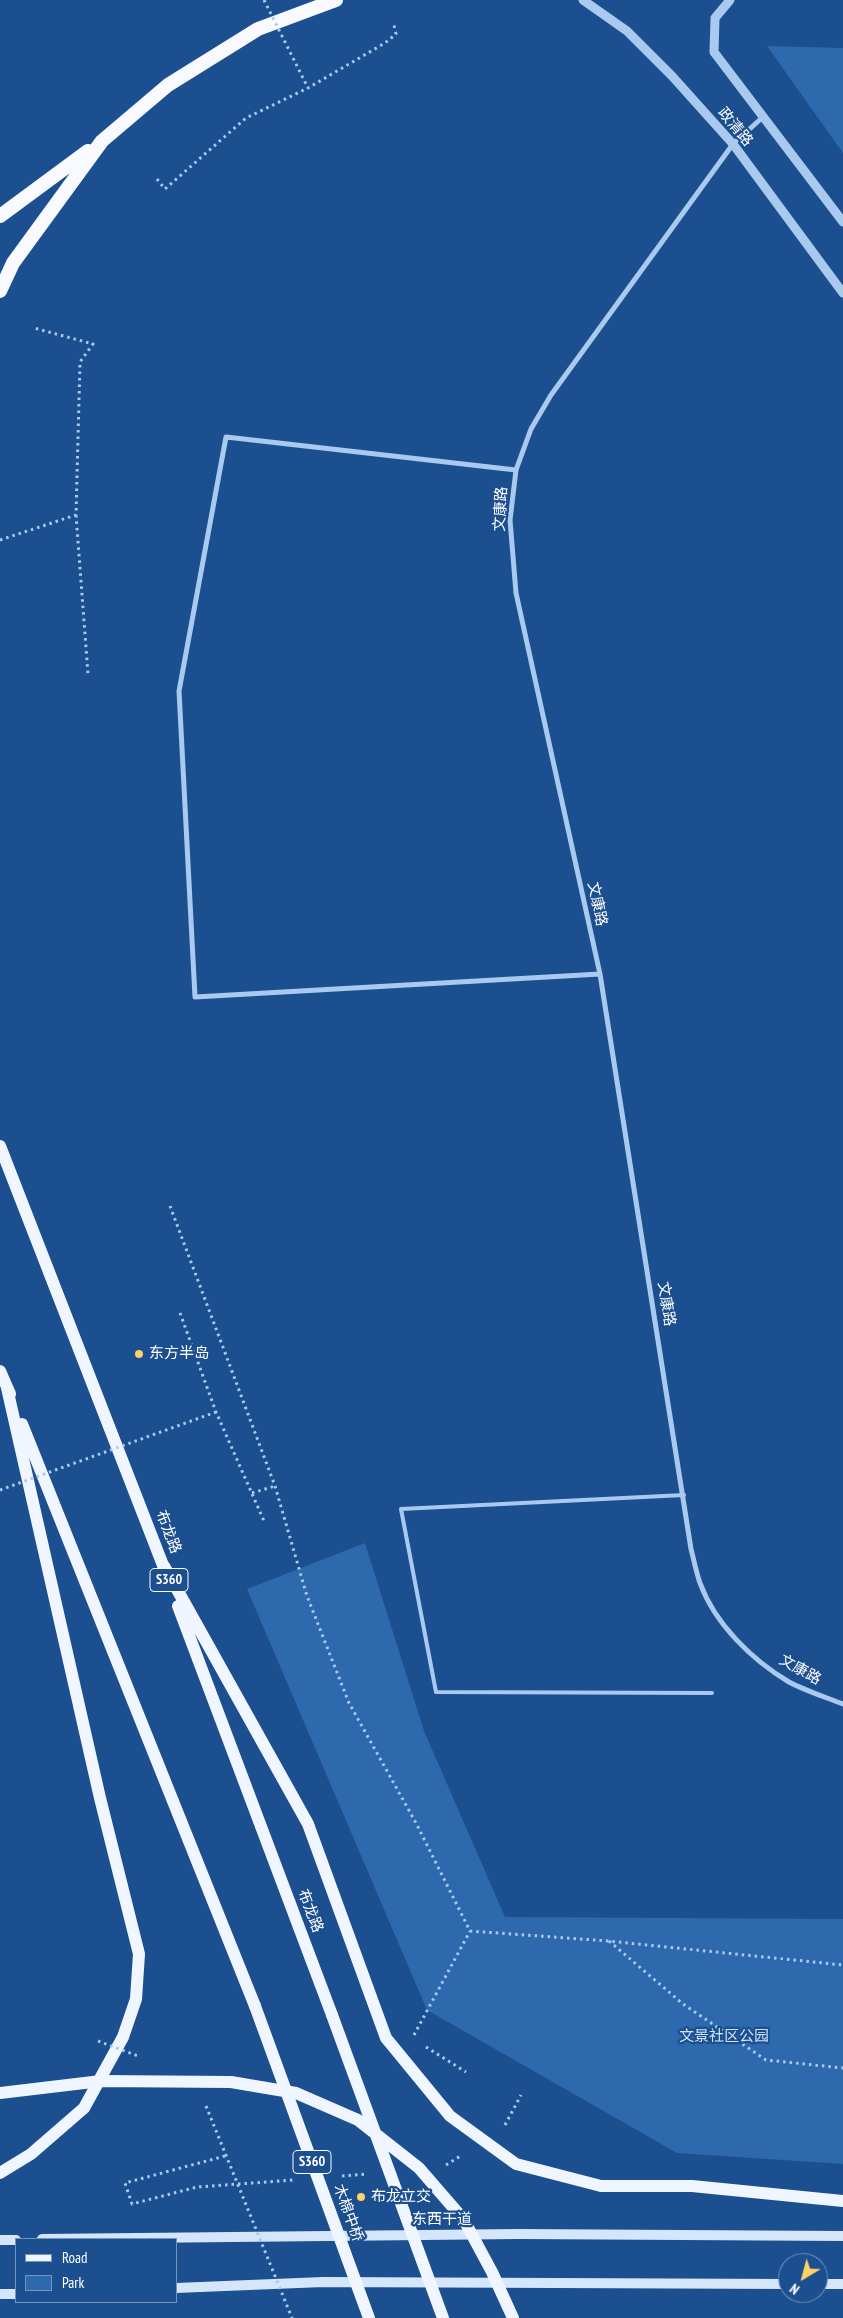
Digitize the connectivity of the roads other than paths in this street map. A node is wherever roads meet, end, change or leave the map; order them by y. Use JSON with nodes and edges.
{"nodes":[{"id":1,"x":336,"y":0,"type":"edge"},
{"id":2,"x":583,"y":0,"type":"edge"},
{"id":3,"x":730,"y":0,"type":"edge"},
{"id":4,"x":764,"y":116,"type":"junction"},
{"id":5,"x":102,"y":141,"type":"junction"},
{"id":6,"x":733,"y":144,"type":"junction"},
{"id":7,"x":0,"y":216,"type":"edge"},
{"id":8,"x":843,"y":222,"type":"edge"},
{"id":9,"x":0,"y":290,"type":"edge"},
{"id":10,"x":843,"y":293,"type":"edge"},
{"id":11,"x":516,"y":470,"type":"junction"},
{"id":12,"x":600,"y":974,"type":"junction"},
{"id":13,"x":0,"y":1146,"type":"edge"},
{"id":14,"x":0,"y":1371,"type":"edge"},
{"id":15,"x":7,"y":1388,"type":"junction"},
{"id":16,"x":684,"y":1495,"type":"junction"},
{"id":17,"x":164,"y":1566,"type":"junction"},
{"id":18,"x":712,"y":1693,"type":"dead end"},
{"id":19,"x":843,"y":1704,"type":"edge"},
{"id":20,"x":0,"y":2093,"type":"edge"},
{"id":21,"x":0,"y":2173,"type":"edge"},
{"id":22,"x":843,"y":2201,"type":"edge"},
{"id":23,"x":843,"y":2236,"type":"edge"},
{"id":24,"x":135,"y":2238,"type":"edge"},
{"id":25,"x":0,"y":2240,"type":"edge"},
{"id":26,"x":15,"y":2240,"type":"edge"},
{"id":27,"x":778,"y":2284,"type":"edge"},
{"id":28,"x":828,"y":2284,"type":"edge"},
{"id":29,"x":843,"y":2284,"type":"edge"},
{"id":30,"x":178,"y":2288,"type":"edge"},
{"id":31,"x":0,"y":2294,"type":"edge"},
{"id":32,"x":15,"y":2294,"type":"edge"},
{"id":33,"x":369,"y":2318,"type":"edge"},
{"id":34,"x":443,"y":2318,"type":"edge"},
{"id":35,"x":513,"y":2318,"type":"edge"}],
"edges":[{"from":1,"to":5,"type":"highway"},
{"from":2,"to":6,"type":"street","name":"政清路"},
{"from":3,"to":4,"type":"street","name":"政清路"},
{"from":4,"to":6,"type":"street","name":"文康路"},
{"from":4,"to":8,"type":"street","name":"政清路"},
{"from":5,"to":7,"type":"highway"},
{"from":5,"to":9,"type":"highway"},
{"from":6,"to":10,"type":"street","name":"政清路"},
{"from":6,"to":11,"type":"street","name":"文康路"},
{"from":11,"to":12,"type":"street","name":"文康路"},
{"from":11,"to":12,"type":"street"},
{"from":12,"to":16,"type":"street","name":"文康路"},
{"from":13,"to":17,"type":"main road","name":"布龙路","number":"S360"},
{"from":14,"to":15,"type":"main road","number":"S360"},
{"from":15,"to":21,"type":"main road"},
{"from":15,"to":33,"type":"main road","name":"木棉中桥","number":"S360","bridge":true},
{"from":16,"to":18,"type":"lane"},
{"from":16,"to":19,"type":"street","name":"文康路"},
{"from":17,"to":22,"type":"main road"},
{"from":17,"to":34,"type":"main road","name":"布龙路","number":"S360","bridge":true},
{"from":20,"to":35,"type":"main road","bridge":true},
{"from":23,"to":24,"type":"main road","name":"东西干道"},
{"from":25,"to":26,"type":"main road"},
{"from":27,"to":30,"type":"main road"},
{"from":28,"to":29,"type":"main road"},
{"from":31,"to":32,"type":"main road"}]}
